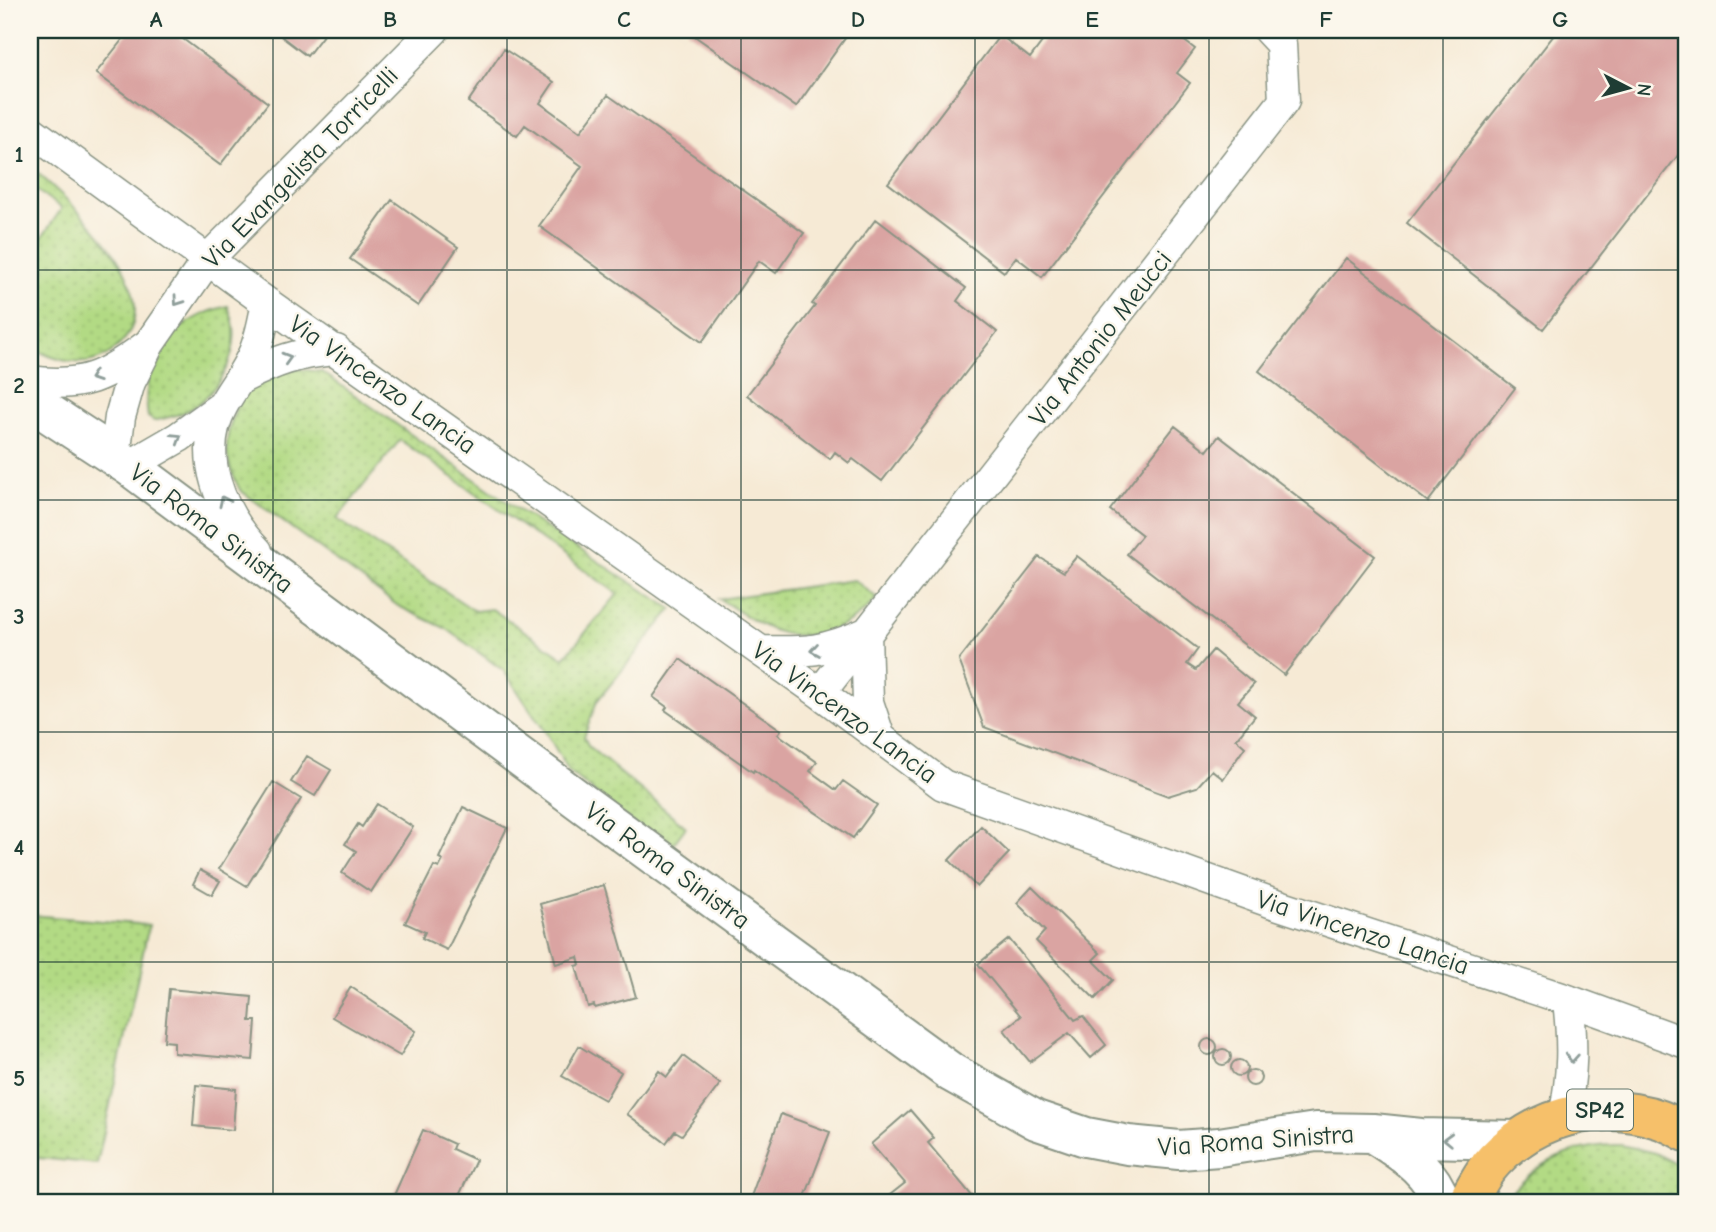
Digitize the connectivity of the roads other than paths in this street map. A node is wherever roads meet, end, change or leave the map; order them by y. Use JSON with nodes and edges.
{"nodes":[{"id":1,"x":434,"y":30,"type":"edge"},
{"id":2,"x":1268,"y":30,"type":"edge"},
{"id":3,"x":30,"y":130,"type":"edge"},
{"id":4,"x":208,"y":259,"type":"junction"},
{"id":5,"x":267,"y":303,"type":"junction"},
{"id":6,"x":149,"y":344,"type":"junction"},
{"id":7,"x":336,"y":350,"type":"junction"},
{"id":8,"x":242,"y":378,"type":"junction"},
{"id":9,"x":30,"y":381,"type":"edge"},
{"id":10,"x":30,"y":401,"type":"edge"},
{"id":11,"x":222,"y":407,"type":"junction"},
{"id":12,"x":122,"y":461,"type":"junction"},
{"id":13,"x":297,"y":592,"type":"junction"},
{"id":14,"x":866,"y":633,"type":"junction"},
{"id":15,"x":761,"y":651,"type":"junction"},
{"id":16,"x":820,"y":692,"type":"junction"},
{"id":17,"x":880,"y":738,"type":"junction"},
{"id":18,"x":1568,"y":1000,"type":"junction"},
{"id":19,"x":1683,"y":1042,"type":"dead end"},
{"id":20,"x":1564,"y":1117,"type":"junction"},
{"id":21,"x":1681,"y":1122,"type":"edge"},
{"id":22,"x":1373,"y":1133,"type":"junction"},
{"id":23,"x":1517,"y":1140,"type":"junction"},
{"id":24,"x":1441,"y":1202,"type":"edge"},
{"id":25,"x":1467,"y":1202,"type":"edge"}],
"edges":[{"from":1,"to":4,"type":"street","name":"Via Evangelista Torricelli"},
{"from":2,"to":14,"type":"street","name":"Via Antonio Meucci"},
{"from":3,"to":4,"type":"street","name":"Via Vincenzo Lancia"},
{"from":4,"to":5,"type":"street","name":"Via Vincenzo Lancia"},
{"from":4,"to":6,"type":"street","name":"Via Evangelista Torricelli","one_way":true},
{"from":5,"to":7,"type":"street","name":"Via Vincenzo Lancia"},
{"from":5,"to":8,"type":"street"},
{"from":6,"to":9,"type":"street","name":"Via Evangelista Torricelli","one_way":true},
{"from":6,"to":12,"type":"street","name":"Via Evangelista Torricelli"},
{"from":8,"to":7,"type":"street","one_way":true},
{"from":7,"to":15,"type":"street","name":"Via Vincenzo Lancia"},
{"from":8,"to":11,"type":"street"},
{"from":10,"to":12,"type":"street","name":"Via Roma Sinistra","number":"SP42"},
{"from":12,"to":11,"type":"street","one_way":true},
{"from":13,"to":11,"type":"street","one_way":true},
{"from":12,"to":13,"type":"street","name":"Via Roma Sinistra","number":"SP42"},
{"from":13,"to":22,"type":"street","name":"Via Roma Sinistra","number":"SP42"},
{"from":14,"to":15,"type":"street","name":"Via Antonio Meucci","one_way":true},
{"from":14,"to":16,"type":"street","name":"Via Antonio Meucci"},
{"from":14,"to":17,"type":"street"},
{"from":15,"to":16,"type":"street","name":"Via Vincenzo Lancia"},
{"from":16,"to":17,"type":"street","name":"Via Vincenzo Lancia"},
{"from":17,"to":18,"type":"street","name":"Via Vincenzo Lancia"},
{"from":18,"to":19,"type":"street","name":"Via Vincenzo Lancia"},
{"from":18,"to":20,"type":"street","one_way":true},
{"from":20,"to":21,"type":"main road","name":"Via Roma Sinistra","number":"SP42"},
{"from":20,"to":23,"type":"main road","name":"Via Roma Sinistra","number":"SP42"},
{"from":23,"to":22,"type":"street","name":"Via Roma Sinistra","number":"SP42","one_way":true},
{"from":22,"to":24,"type":"street","name":"Via Roma Sinistra"},
{"from":23,"to":25,"type":"main road","name":"Via Roma Sinistra","number":"SP42"}]}
